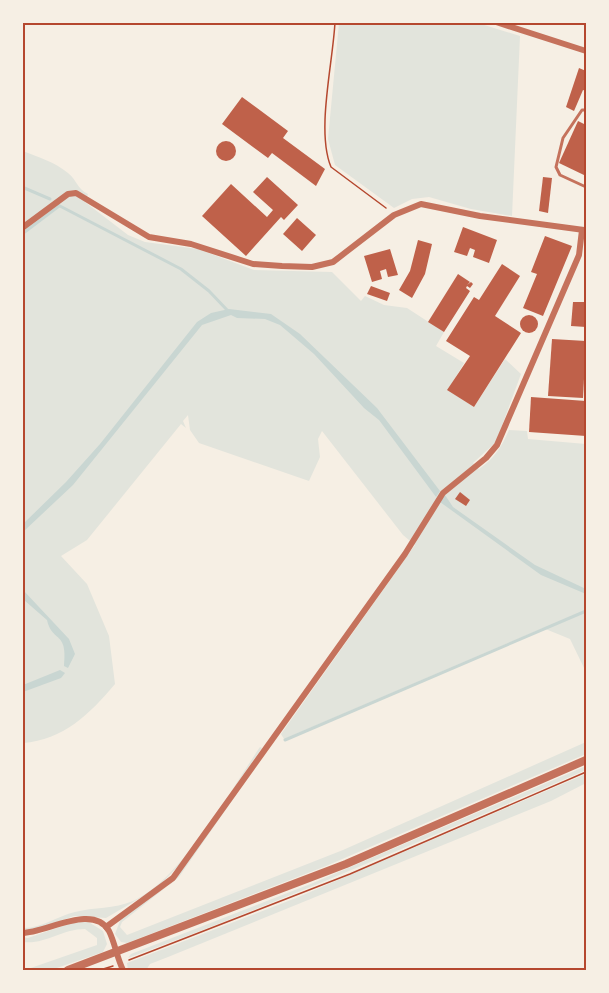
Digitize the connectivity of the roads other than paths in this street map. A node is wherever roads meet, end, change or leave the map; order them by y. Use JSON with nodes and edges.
{"nodes":[{"id":1,"x":496,"y":22,"type":"edge"},
{"id":2,"x":586,"y":51,"type":"edge"},
{"id":3,"x":586,"y":110,"type":"edge"},
{"id":4,"x":586,"y":187,"type":"edge"},
{"id":5,"x":22,"y":228,"type":"edge"},
{"id":6,"x":584,"y":230,"type":"edge"},
{"id":7,"x":586,"y":760,"type":"edge"},
{"id":8,"x":106,"y":927,"type":"junction"},
{"id":9,"x":22,"y":933,"type":"edge"},
{"id":10,"x":117,"y":953,"type":"junction"},
{"id":11,"x":121,"y":967,"type":"edge"},
{"id":12,"x":68,"y":970,"type":"edge"}],
"edges":[{"from":1,"to":2,"type":"street"},
{"from":3,"to":4,"type":"lane"},
{"from":5,"to":6,"type":"street"},
{"from":6,"to":8,"type":"street"},
{"from":7,"to":10,"type":"street"},
{"from":8,"to":9,"type":"street"},
{"from":8,"to":10,"type":"street"},
{"from":10,"to":11,"type":"street"},
{"from":10,"to":12,"type":"street"}]}
